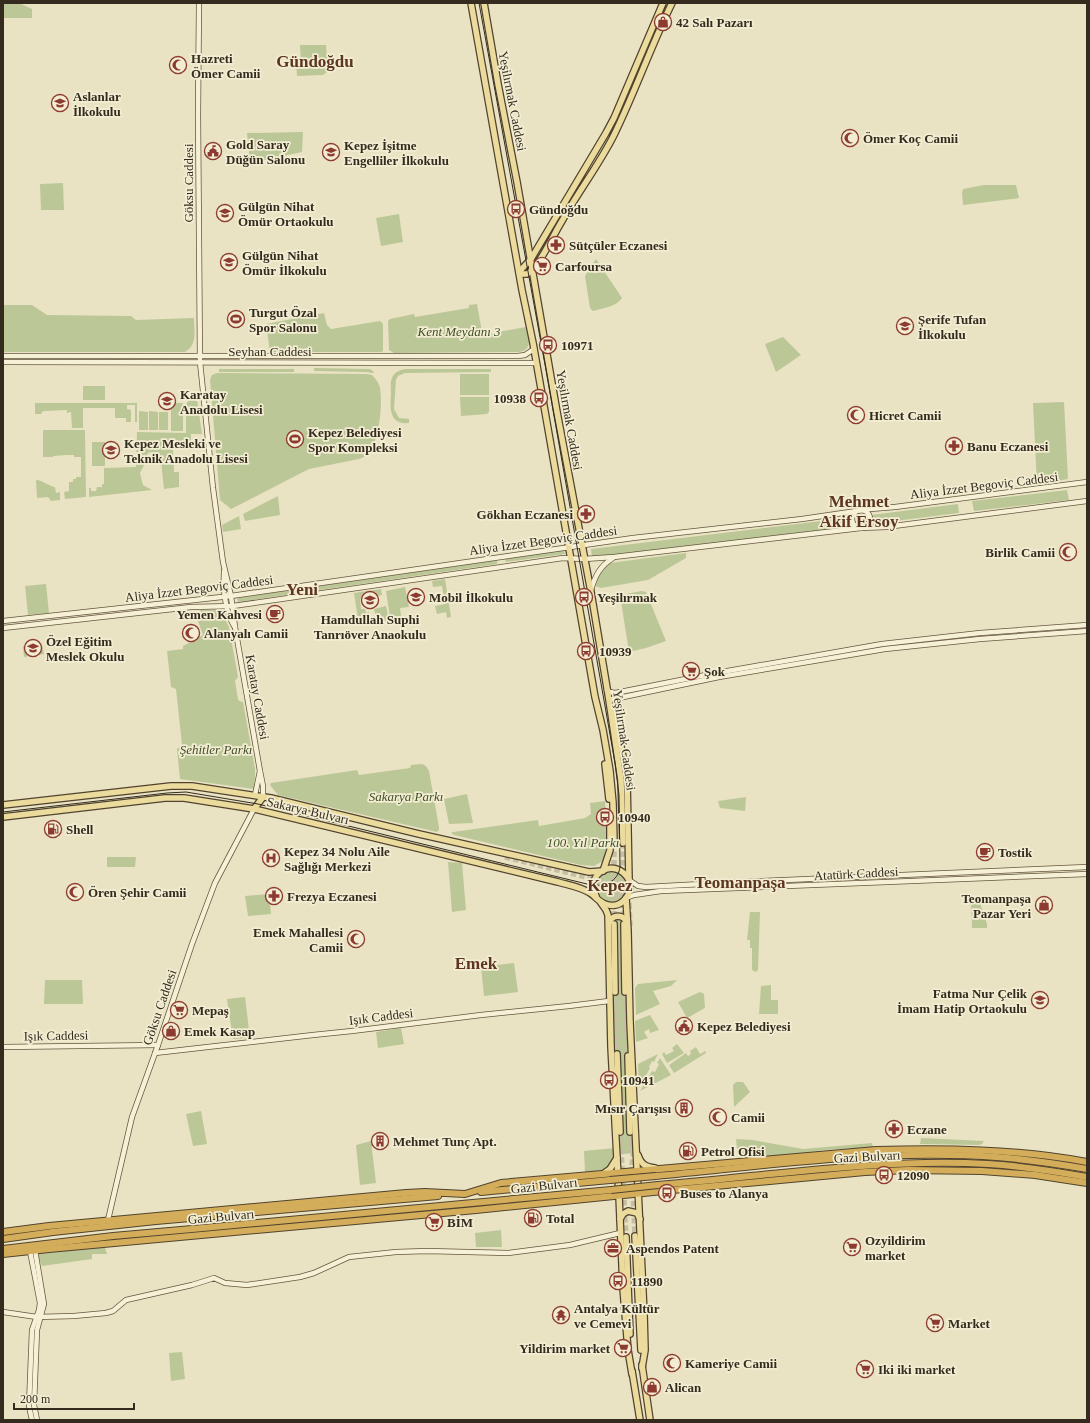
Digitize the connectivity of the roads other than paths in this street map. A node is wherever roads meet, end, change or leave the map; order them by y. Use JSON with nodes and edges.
{"nodes":[{"id":1,"x":199,"y":3,"type":"edge"},
{"id":2,"x":472,"y":3,"type":"edge"},
{"id":3,"x":484,"y":3,"type":"edge"},
{"id":4,"x":663,"y":3,"type":"edge"},
{"id":5,"x":672,"y":3,"type":"edge"},
{"id":6,"x":531,"y":259,"type":"junction"},
{"id":7,"x":532,"y":270,"type":"junction"},
{"id":8,"x":519,"y":272,"type":"junction"},
{"id":9,"x":534,"y":349,"type":"junction"},
{"id":10,"x":3,"y":356,"type":"edge"},
{"id":11,"x":200,"y":356,"type":"junction"},
{"id":12,"x":3,"y":362,"type":"edge"},
{"id":13,"x":200,"y":362,"type":"junction"},
{"id":14,"x":536,"y":362,"type":"junction"},
{"id":15,"x":1087,"y":482,"type":"edge"},
{"id":16,"x":1087,"y":501,"type":"edge"},
{"id":17,"x":860,"y":510,"type":"junction"},
{"id":18,"x":861,"y":528,"type":"junction"},
{"id":19,"x":582,"y":546,"type":"junction"},
{"id":20,"x":568,"y":547,"type":"junction"},
{"id":21,"x":614,"y":557,"type":"junction"},
{"id":22,"x":570,"y":558,"type":"junction"},
{"id":23,"x":584,"y":559,"type":"junction"},
{"id":24,"x":224,"y":568,"type":"junction"},
{"id":25,"x":591,"y":592,"type":"junction"},
{"id":26,"x":231,"y":596,"type":"junction"},
{"id":27,"x":225,"y":597,"type":"junction"},
{"id":28,"x":233,"y":606,"type":"junction"},
{"id":29,"x":226,"y":607,"type":"junction"},
{"id":30,"x":3,"y":621,"type":"edge"},
{"id":31,"x":1087,"y":625,"type":"edge"},
{"id":32,"x":235,"y":627,"type":"junction"},
{"id":33,"x":3,"y":628,"type":"edge"},
{"id":34,"x":1087,"y":631,"type":"edge"},
{"id":35,"x":606,"y":689,"type":"junction"},
{"id":36,"x":595,"y":697,"type":"junction"},
{"id":37,"x":609,"y":700,"type":"junction"},
{"id":38,"x":260,"y":771,"type":"junction"},
{"id":39,"x":263,"y":788,"type":"junction"},
{"id":40,"x":255,"y":795,"type":"junction"},
{"id":41,"x":263,"y":797,"type":"junction"},
{"id":42,"x":271,"y":798,"type":"junction"},
{"id":43,"x":3,"y":805,"type":"edge"},
{"id":44,"x":254,"y":809,"type":"junction"},
{"id":45,"x":3,"y":817,"type":"edge"},
{"id":46,"x":419,"y":834,"type":"junction"},
{"id":47,"x":614,"y":843,"type":"tunnel mouth"},
{"id":48,"x":623,"y":843,"type":"tunnel mouth"},
{"id":49,"x":505,"y":857,"type":"tunnel mouth"},
{"id":50,"x":1087,"y":867,"type":"edge"},
{"id":51,"x":603,"y":871,"type":"junction"},
{"id":52,"x":1087,"y":874,"type":"edge"},
{"id":53,"x":629,"y":880,"type":"junction"},
{"id":54,"x":626,"y":898,"type":"junction"},
{"id":55,"x":599,"y":900,"type":"junction"},
{"id":56,"x":614,"y":924,"type":"tunnel mouth"},
{"id":57,"x":624,"y":924,"type":"tunnel mouth"},
{"id":58,"x":608,"y":926,"type":"junction"},
{"id":59,"x":628,"y":931,"type":"junction"},
{"id":60,"x":616,"y":992,"type":"tunnel mouth"},
{"id":61,"x":625,"y":992,"type":"tunnel mouth"},
{"id":62,"x":609,"y":1001,"type":"junction"},
{"id":63,"x":158,"y":1045,"type":"junction"},
{"id":64,"x":3,"y":1047,"type":"edge"},
{"id":65,"x":155,"y":1054,"type":"junction"},
{"id":66,"x":617,"y":1054,"type":"tunnel mouth"},
{"id":67,"x":628,"y":1056,"type":"tunnel mouth"},
{"id":68,"x":620,"y":1132,"type":"tunnel mouth"},
{"id":69,"x":630,"y":1132,"type":"tunnel mouth"},
{"id":70,"x":636,"y":1147,"type":"junction"},
{"id":71,"x":839,"y":1154,"type":"junction"},
{"id":72,"x":805,"y":1156,"type":"junction"},
{"id":73,"x":617,"y":1158,"type":"junction"},
{"id":74,"x":822,"y":1160,"type":"junction"},
{"id":75,"x":1087,"y":1162,"type":"edge"},
{"id":76,"x":679,"y":1168,"type":"junction"},
{"id":77,"x":842,"y":1168,"type":"junction"},
{"id":78,"x":1087,"y":1169,"type":"edge"},
{"id":79,"x":637,"y":1171,"type":"junction"},
{"id":80,"x":618,"y":1172,"type":"junction"},
{"id":81,"x":865,"y":1172,"type":"junction"},
{"id":82,"x":603,"y":1174,"type":"junction"},
{"id":83,"x":821,"y":1177,"type":"junction"},
{"id":84,"x":1087,"y":1177,"type":"edge"},
{"id":85,"x":1087,"y":1183,"type":"edge"},
{"id":86,"x":465,"y":1194,"type":"junction"},
{"id":87,"x":639,"y":1194,"type":"junction"},
{"id":88,"x":620,"y":1196,"type":"junction"},
{"id":89,"x":457,"y":1204,"type":"junction"},
{"id":90,"x":499,"y":1208,"type":"junction"},
{"id":91,"x":620,"y":1219,"type":"junction"},
{"id":92,"x":640,"y":1219,"type":"junction"},
{"id":93,"x":108,"y":1220,"type":"junction"},
{"id":94,"x":3,"y":1232,"type":"edge"},
{"id":95,"x":623,"y":1235,"type":"junction"},
{"id":96,"x":635,"y":1236,"type":"tunnel mouth"},
{"id":97,"x":3,"y":1239,"type":"edge"},
{"id":98,"x":3,"y":1249,"type":"edge"},
{"id":99,"x":33,"y":1251,"type":"junction"},
{"id":100,"x":3,"y":1254,"type":"edge"},
{"id":101,"x":3,"y":1312,"type":"edge"},
{"id":102,"x":39,"y":1317,"type":"junction"},
{"id":103,"x":642,"y":1368,"type":"junction"},
{"id":104,"x":32,"y":1420,"type":"edge"},
{"id":105,"x":37,"y":1420,"type":"edge"},
{"id":106,"x":640,"y":1420,"type":"edge"},
{"id":107,"x":650,"y":1420,"type":"edge"}],
"edges":[{"from":1,"to":11,"type":"street","name":"Göksu Caddesi"},
{"from":2,"to":8,"type":"main road","name":"Yeşilırmak Caddesi"},
{"from":3,"to":6,"type":"main road","name":"Yeşilırmak Caddesi"},
{"from":4,"to":6,"type":"main road"},
{"from":5,"to":7,"type":"main road"},
{"from":6,"to":7,"type":"main road","name":"Yeşilırmak Caddesi"},
{"from":6,"to":8,"type":"main road"},
{"from":7,"to":8,"type":"main road"},
{"from":7,"to":19,"type":"main road","name":"Yeşilırmak Caddesi"},
{"from":8,"to":9,"type":"main road","name":"Yeşilırmak Caddesi"},
{"from":9,"to":11,"type":"street","name":"Seyhan Caddesi"},
{"from":9,"to":14,"type":"main road","name":"Yeşilırmak Caddesi"},
{"from":10,"to":11,"type":"street","name":"Seyhan Caddesi"},
{"from":11,"to":13,"type":"street","name":"Göksu Caddesi"},
{"from":12,"to":13,"type":"street","name":"Seyhan Caddesi"},
{"from":13,"to":14,"type":"street","name":"Seyhan Caddesi"},
{"from":13,"to":24,"type":"street","name":"Karatay Caddesi"},
{"from":14,"to":20,"type":"main road","name":"Yeşilırmak Caddesi"},
{"from":15,"to":17,"type":"street","name":"Aliya İzzet Begoviç Caddesi"},
{"from":16,"to":18,"type":"street","name":"Aliya İzzet Begoviç Caddesi"},
{"from":17,"to":18,"type":"street"},
{"from":17,"to":18,"type":"street"},
{"from":17,"to":19,"type":"street","name":"Aliya İzzet Begoviç Caddesi"},
{"from":18,"to":21,"type":"street","name":"Aliya İzzet Begoviç Caddesi"},
{"from":19,"to":20,"type":"street","name":"Aliya İzzet Begoviç Caddesi"},
{"from":19,"to":23,"type":"main road","name":"Yeşilırmak Caddesi"},
{"from":20,"to":22,"type":"main road","name":"Yeşilırmak Caddesi"},
{"from":20,"to":26,"type":"street","name":"Aliya İzzet Begoviç Caddesi"},
{"from":21,"to":23,"type":"street","name":"Aliya İzzet Begoviç Caddesi"},
{"from":21,"to":25,"type":"street"},
{"from":22,"to":23,"type":"street","name":"Aliya İzzet Begoviç Caddesi"},
{"from":22,"to":28,"type":"street","name":"Aliya İzzet Begoviç Caddesi"},
{"from":22,"to":36,"type":"main road","name":"Yeşilırmak Caddesi"},
{"from":23,"to":25,"type":"main road","name":"Yeşilırmak Caddesi"},
{"from":24,"to":26,"type":"street","name":"Karatay Caddesi"},
{"from":24,"to":27,"type":"street","name":"Karatay Caddesi"},
{"from":25,"to":35,"type":"main road","name":"Yeşilırmak Caddesi"},
{"from":26,"to":27,"type":"street","name":"Aliya İzzet Begoviç Caddesi"},
{"from":26,"to":28,"type":"street","name":"Karatay Caddesi"},
{"from":27,"to":29,"type":"street","name":"Karatay Caddesi"},
{"from":27,"to":30,"type":"street","name":"Aliya İzzet Begoviç Caddesi"},
{"from":28,"to":29,"type":"street","name":"Aliya İzzet Begoviç Caddesi"},
{"from":28,"to":32,"type":"street","name":"Karatay Caddesi"},
{"from":29,"to":32,"type":"street","name":"Karatay Caddesi"},
{"from":29,"to":33,"type":"street","name":"Aliya İzzet Begoviç Caddesi"},
{"from":31,"to":35,"type":"street"},
{"from":32,"to":38,"type":"street","name":"Karatay Caddesi"},
{"from":34,"to":37,"type":"street"},
{"from":35,"to":37,"type":"main road","name":"Yeşilırmak Caddesi"},
{"from":36,"to":47,"type":"main road"},
{"from":36,"to":51,"type":"main road"},
{"from":37,"to":48,"type":"main road","name":"Yeşilırmak Caddesi"},
{"from":37,"to":53,"type":"main road"},
{"from":38,"to":39,"type":"street","name":"Karatay Caddesi"},
{"from":38,"to":40,"type":"street","name":"Karatay Caddesi"},
{"from":39,"to":41,"type":"street","name":"Karatay Caddesi"},
{"from":39,"to":42,"type":"street"},
{"from":40,"to":41,"type":"main road","name":"Sakarya Bulvarı"},
{"from":40,"to":43,"type":"main road","name":"Sakarya Bulvarı"},
{"from":40,"to":44,"type":"main road"},
{"from":41,"to":42,"type":"main road","name":"Sakarya Bulvarı"},
{"from":41,"to":44,"type":"main road"},
{"from":42,"to":46,"type":"main road","name":"Sakarya Bulvarı"},
{"from":44,"to":45,"type":"main road","name":"Sakarya Bulvarı"},
{"from":44,"to":55,"type":"main road","name":"Sakarya Bulvarı"},
{"from":44,"to":63,"type":"street","name":"Göksu Caddesi"},
{"from":46,"to":49,"type":"main road"},
{"from":46,"to":51,"type":"main road","name":"Sakarya Bulvarı"},
{"from":50,"to":53,"type":"street","name":"Atatürk Caddesi"},
{"from":51,"to":53,"type":"main road"},
{"from":51,"to":55,"type":"main road"},
{"from":52,"to":54,"type":"street","name":"Atatürk Caddesi"},
{"from":53,"to":54,"type":"main road"},
{"from":54,"to":55,"type":"main road"},
{"from":54,"to":59,"type":"main road"},
{"from":55,"to":58,"type":"main road"},
{"from":56,"to":60,"type":"main road"},
{"from":57,"to":61,"type":"main road"},
{"from":58,"to":59,"type":"main road"},
{"from":58,"to":62,"type":"main road"},
{"from":59,"to":70,"type":"main road"},
{"from":62,"to":65,"type":"street","name":"Işık Caddesi"},
{"from":62,"to":73,"type":"main road"},
{"from":63,"to":64,"type":"street","name":"Işık Caddesi"},
{"from":63,"to":65,"type":"street","name":"Göksu Caddesi"},
{"from":65,"to":93,"type":"street","name":"Göksu Caddesi"},
{"from":66,"to":68,"type":"main road"},
{"from":67,"to":69,"type":"main road"},
{"from":70,"to":76,"type":"main road"},
{"from":70,"to":79,"type":"main road"},
{"from":71,"to":72,"type":"highway"},
{"from":71,"to":74,"type":"highway"},
{"from":71,"to":75,"type":"highway"},
{"from":72,"to":74,"type":"highway"},
{"from":72,"to":76,"type":"highway"},
{"from":73,"to":80,"type":"main road"},
{"from":73,"to":82,"type":"main road"},
{"from":74,"to":78,"type":"highway","name":"Gazi Bulvarı"},
{"from":74,"to":86,"type":"highway","name":"Gazi Bulvarı","bridge":true},
{"from":76,"to":79,"type":"highway"},
{"from":77,"to":81,"type":"highway"},
{"from":77,"to":83,"type":"highway"},
{"from":77,"to":84,"type":"highway","name":"Gazi Bulvarı"},
{"from":77,"to":89,"type":"highway","name":"Gazi Bulvarı","bridge":true},
{"from":79,"to":80,"type":"highway"},
{"from":79,"to":87,"type":"main road"},
{"from":80,"to":82,"type":"highway"},
{"from":80,"to":88,"type":"main road"},
{"from":81,"to":83,"type":"highway"},
{"from":81,"to":85,"type":"highway"},
{"from":82,"to":86,"type":"highway"},
{"from":83,"to":87,"type":"highway"},
{"from":86,"to":93,"type":"highway"},
{"from":86,"to":97,"type":"highway","name":"Gazi Bulvarı"},
{"from":87,"to":88,"type":"highway"},
{"from":87,"to":92,"type":"main road"},
{"from":88,"to":90,"type":"highway"},
{"from":88,"to":91,"type":"main road"},
{"from":89,"to":90,"type":"highway"},
{"from":89,"to":98,"type":"highway","name":"Gazi Bulvarı"},
{"from":90,"to":99,"type":"highway"},
{"from":91,"to":92,"type":"main road"},
{"from":91,"to":95,"type":"main road"},
{"from":92,"to":103,"type":"main road"},
{"from":93,"to":94,"type":"highway"},
{"from":95,"to":102,"type":"street"},
{"from":95,"to":106,"type":"main road"},
{"from":96,"to":103,"type":"main road"},
{"from":99,"to":100,"type":"highway"},
{"from":99,"to":102,"type":"street"},
{"from":101,"to":102,"type":"street"},
{"from":102,"to":104,"type":"street"},
{"from":102,"to":105,"type":"street"},
{"from":103,"to":107,"type":"main road"}]}
